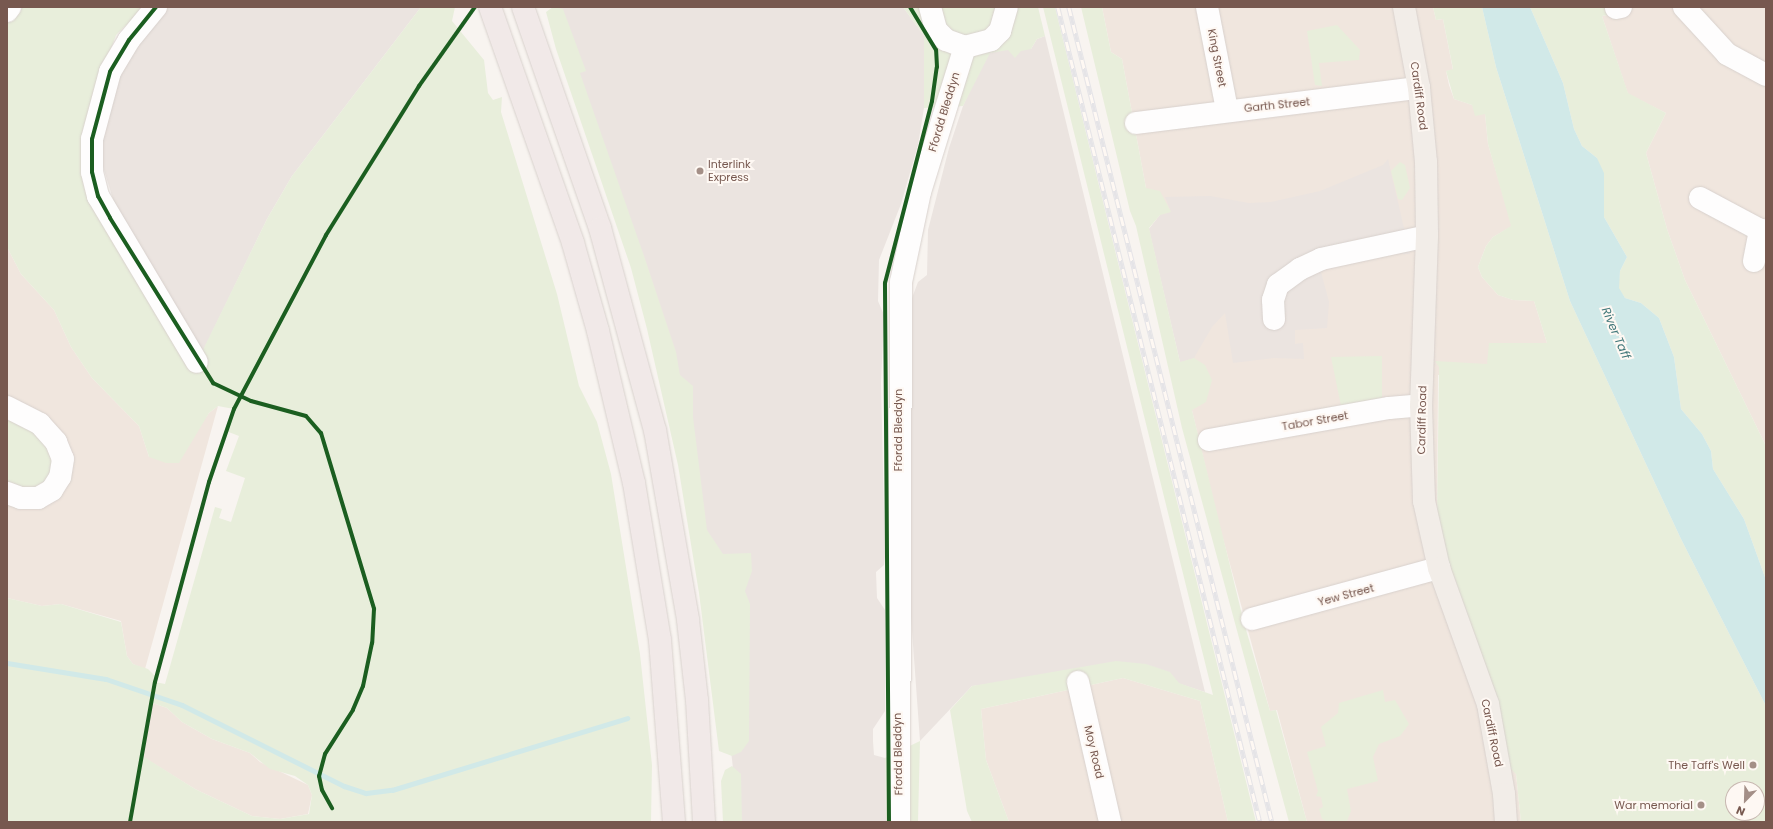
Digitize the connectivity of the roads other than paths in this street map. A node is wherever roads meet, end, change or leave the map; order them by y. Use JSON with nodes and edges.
{"nodes":[{"id":1,"x":10,"y":7,"type":"edge"},
{"id":2,"x":156,"y":7,"type":"edge"},
{"id":3,"x":490,"y":7,"type":"edge"},
{"id":4,"x":524,"y":7,"type":"edge"},
{"id":5,"x":930,"y":7,"type":"edge"},
{"id":6,"x":1007,"y":7,"type":"edge"},
{"id":7,"x":1207,"y":7,"type":"edge"},
{"id":8,"x":1404,"y":7,"type":"edge"},
{"id":9,"x":1684,"y":7,"type":"edge"},
{"id":10,"x":7,"y":11,"type":"edge"},
{"id":11,"x":965,"y":47,"type":"junction"},
{"id":12,"x":1766,"y":75,"type":"edge"},
{"id":13,"x":1419,"y":88,"type":"junction"},
{"id":14,"x":1227,"y":110,"type":"junction"},
{"id":15,"x":1136,"y":123,"type":"dead end"},
{"id":16,"x":1700,"y":198,"type":"dead end"},
{"id":17,"x":1763,"y":230,"type":"edge"},
{"id":18,"x":1427,"y":236,"type":"junction"},
{"id":19,"x":1754,"y":261,"type":"dead end"},
{"id":20,"x":1274,"y":319,"type":"dead end"},
{"id":21,"x":198,"y":362,"type":"dead end"},
{"id":22,"x":1421,"y":405,"type":"junction"},
{"id":23,"x":7,"y":407,"type":"edge"},
{"id":24,"x":1209,"y":440,"type":"dead end"},
{"id":25,"x":7,"y":493,"type":"edge"},
{"id":26,"x":1439,"y":568,"type":"junction"},
{"id":27,"x":1252,"y":619,"type":"dead end"},
{"id":28,"x":1078,"y":682,"type":"dead end"},
{"id":29,"x":674,"y":822,"type":"edge"},
{"id":30,"x":704,"y":822,"type":"edge"},
{"id":31,"x":899,"y":822,"type":"edge"},
{"id":32,"x":1110,"y":822,"type":"edge"},
{"id":33,"x":1506,"y":822,"type":"edge"}],
"edges":[{"from":1,"to":10,"type":"street"},
{"from":2,"to":21,"type":"street"},
{"from":3,"to":29,"type":"highway"},
{"from":4,"to":30,"type":"highway"},
{"from":5,"to":11,"type":"street"},
{"from":6,"to":11,"type":"street"},
{"from":7,"to":14,"type":"street","name":"King Street"},
{"from":8,"to":13,"type":"main road","name":"Cardiff Road"},
{"from":9,"to":12,"type":"street"},
{"from":11,"to":31,"type":"street","name":"Ffordd Bleddyn"},
{"from":13,"to":14,"type":"street","name":"Garth Street"},
{"from":13,"to":18,"type":"main road","name":"Cardiff Road"},
{"from":14,"to":15,"type":"street","name":"Garth Street"},
{"from":16,"to":17,"type":"street"},
{"from":17,"to":19,"type":"street"},
{"from":18,"to":20,"type":"street"},
{"from":18,"to":22,"type":"main road","name":"Cardiff Road"},
{"from":22,"to":24,"type":"street","name":"Tabor Street"},
{"from":22,"to":26,"type":"main road","name":"Cardiff Road"},
{"from":23,"to":25,"type":"street"},
{"from":26,"to":27,"type":"street","name":"Yew Street"},
{"from":26,"to":33,"type":"main road","name":"Cardiff Road"},
{"from":28,"to":32,"type":"street","name":"Moy Road"}]}
